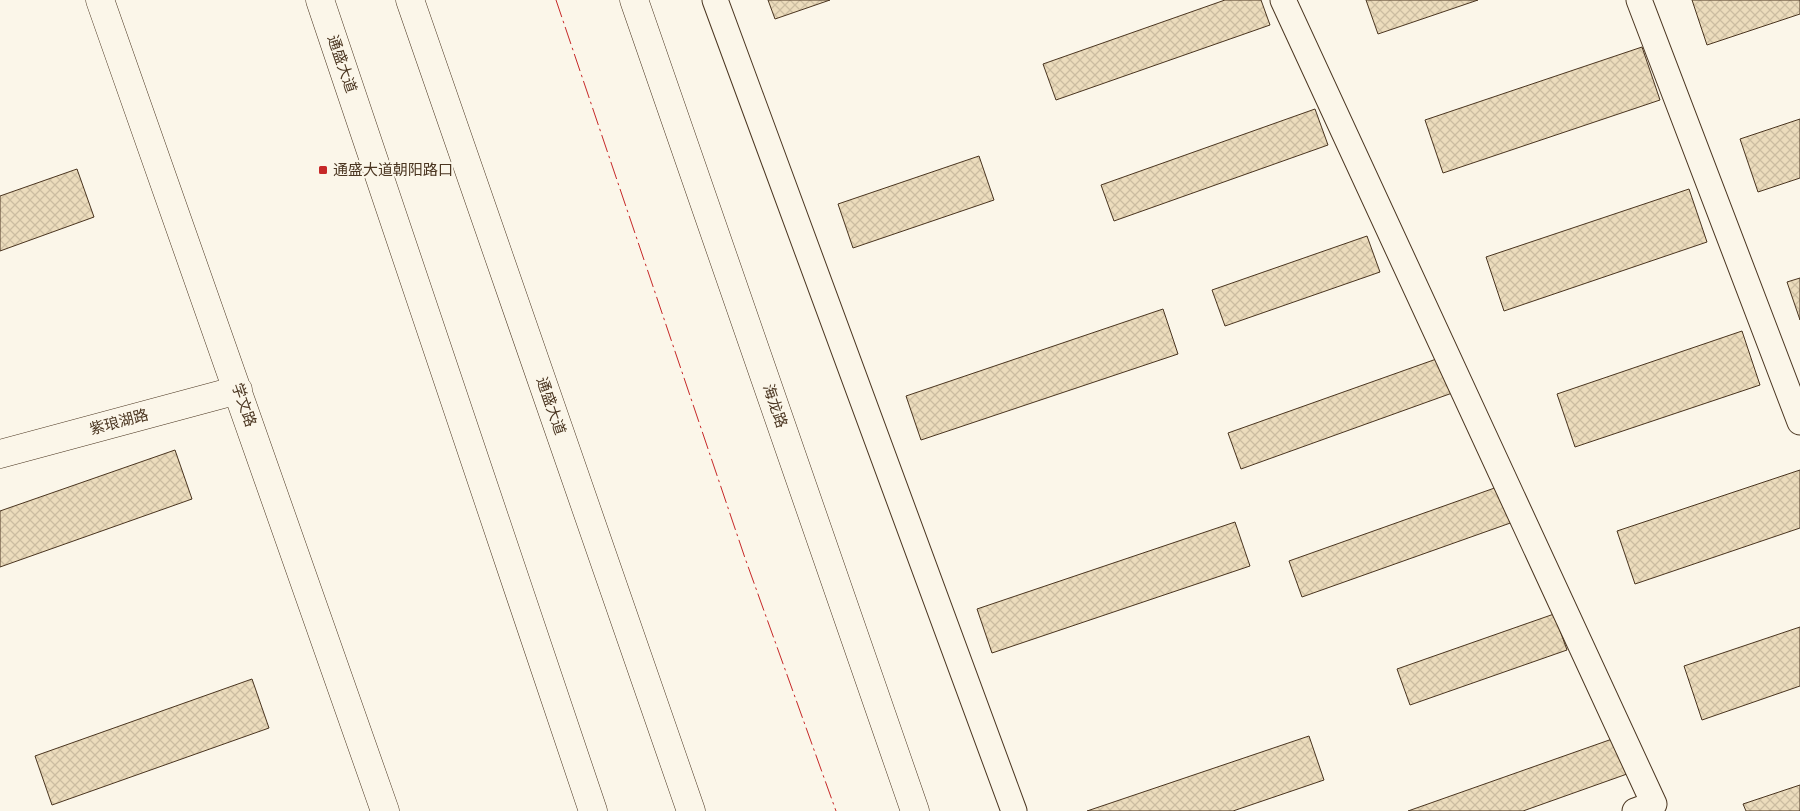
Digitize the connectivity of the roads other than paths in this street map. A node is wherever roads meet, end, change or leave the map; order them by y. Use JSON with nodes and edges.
{"nodes":[{"id":1,"x":100,"y":0,"type":"edge"},
{"id":2,"x":320,"y":0,"type":"edge"},
{"id":3,"x":410,"y":0,"type":"edge"},
{"id":4,"x":634,"y":0,"type":"edge"},
{"id":5,"x":715,"y":0,"type":"edge"},
{"id":6,"x":1283,"y":0,"type":"edge"},
{"id":7,"x":1639,"y":0,"type":"edge"},
{"id":8,"x":238,"y":390,"type":"junction"},
{"id":9,"x":1800,"y":422,"type":"edge"},
{"id":10,"x":0,"y":454,"type":"edge"},
{"id":11,"x":385,"y":811,"type":"edge"},
{"id":12,"x":593,"y":811,"type":"edge"},
{"id":13,"x":692,"y":811,"type":"edge"},
{"id":14,"x":916,"y":811,"type":"edge"},
{"id":15,"x":1014,"y":811,"type":"edge"},
{"id":16,"x":1635,"y":811,"type":"edge"}],
"edges":[{"from":1,"to":8,"type":"street","name":"学文路"},
{"from":2,"to":12,"type":"street","name":"通盛大道"},
{"from":3,"to":13,"type":"street","name":"通盛大道"},
{"from":4,"to":14,"type":"street","name":"海龙路"},
{"from":5,"to":15,"type":"street"},
{"from":6,"to":16,"type":"street"},
{"from":7,"to":9,"type":"street"},
{"from":8,"to":10,"type":"street","name":"紫琅湖路"},
{"from":8,"to":11,"type":"street","name":"学文路"}]}
